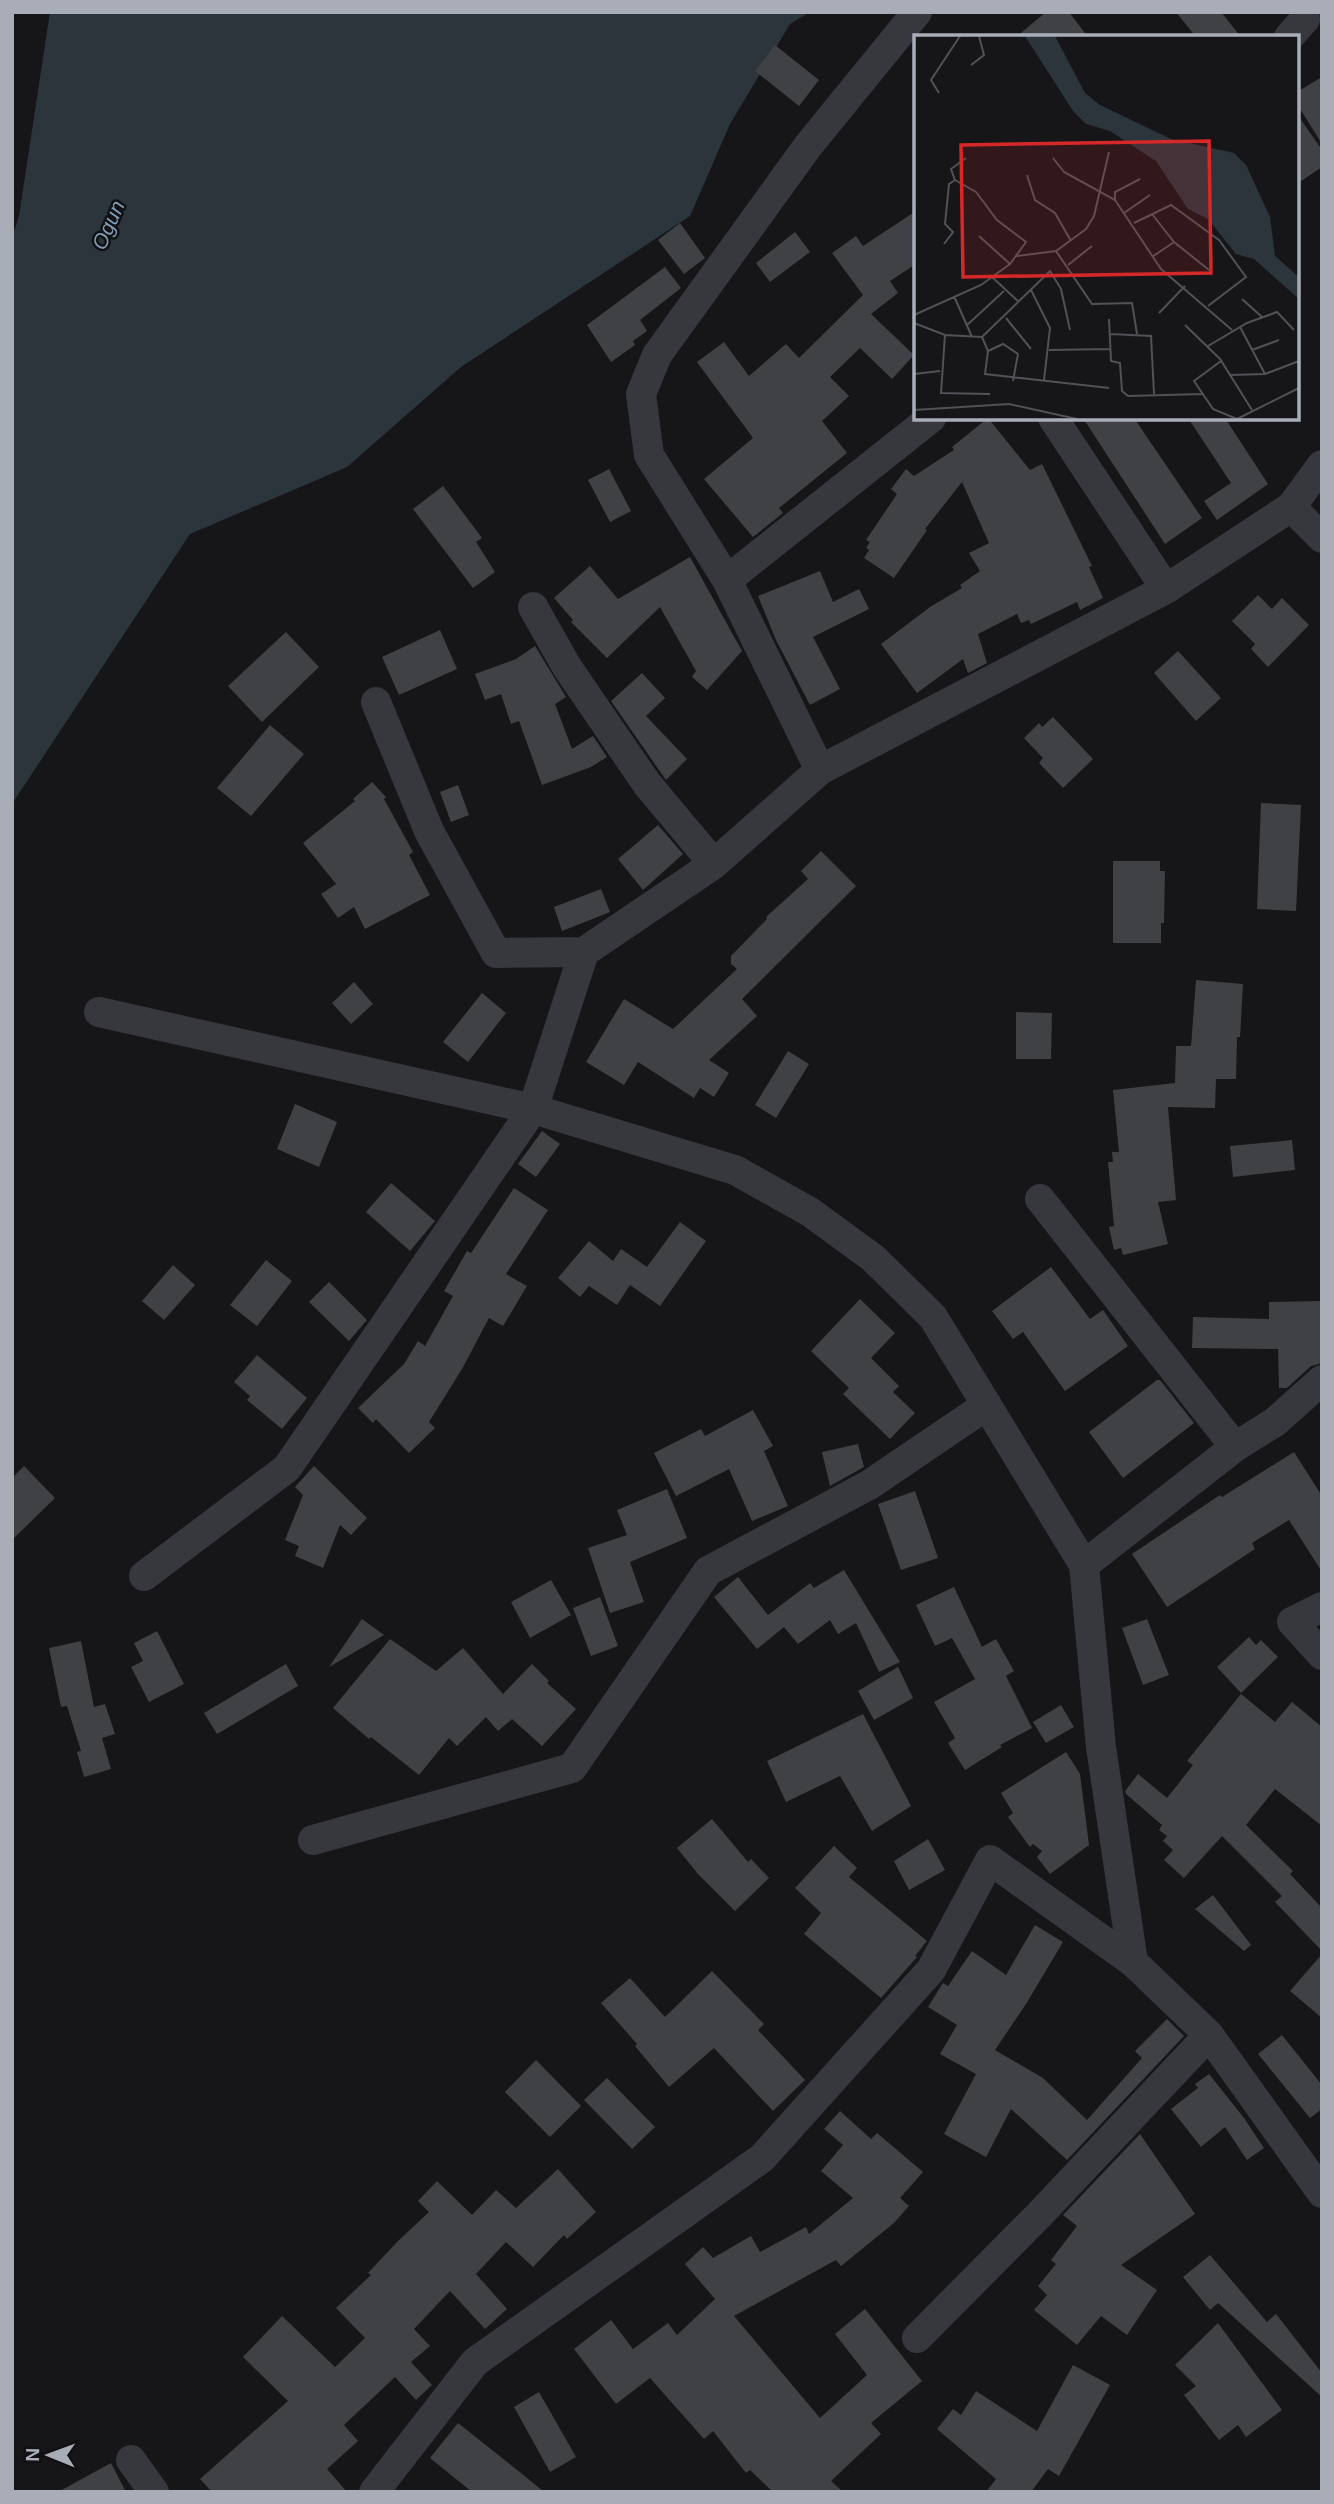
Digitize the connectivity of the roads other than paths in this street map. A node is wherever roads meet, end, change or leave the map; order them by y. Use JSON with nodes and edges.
{"nodes":[{"id":1,"x":917,"y":12,"type":"edge"},
{"id":2,"x":928,"y":420,"type":"edge"},
{"id":3,"x":1054,"y":420,"type":"edge"},
{"id":4,"x":1322,"y":465,"type":"edge"},
{"id":5,"x":1291,"y":508,"type":"junction"},
{"id":6,"x":1322,"y":538,"type":"edge"},
{"id":7,"x":727,"y":580,"type":"junction"},
{"id":8,"x":1166,"y":589,"type":"junction"},
{"id":9,"x":533,"y":607,"type":"dead end"},
{"id":10,"x":376,"y":702,"type":"dead end"},
{"id":11,"x":820,"y":770,"type":"junction"},
{"id":12,"x":714,"y":864,"type":"junction"},
{"id":13,"x":583,"y":952,"type":"junction"},
{"id":14,"x":99,"y":1012,"type":"dead end"},
{"id":15,"x":533,"y":1109,"type":"junction"},
{"id":16,"x":1040,"y":1199,"type":"dead end"},
{"id":17,"x":1322,"y":1381,"type":"edge"},
{"id":18,"x":987,"y":1405,"type":"junction"},
{"id":19,"x":1235,"y":1447,"type":"junction"},
{"id":20,"x":1084,"y":1565,"type":"junction"},
{"id":21,"x":144,"y":1576,"type":"dead end"},
{"id":22,"x":1322,"y":1607,"type":"edge"},
{"id":23,"x":1322,"y":1655,"type":"edge"},
{"id":24,"x":313,"y":1840,"type":"dead end"},
{"id":25,"x":1133,"y":1962,"type":"junction"},
{"id":26,"x":1209,"y":2035,"type":"junction"},
{"id":27,"x":1322,"y":2193,"type":"edge"},
{"id":28,"x":917,"y":2338,"type":"dead end"},
{"id":29,"x":131,"y":2460,"type":"dead end"},
{"id":30,"x":154,"y":2492,"type":"edge"},
{"id":31,"x":374,"y":2492,"type":"edge"}],
"edges":[{"from":1,"to":7,"type":"street"},
{"from":2,"to":7,"type":"street"},
{"from":3,"to":8,"type":"street"},
{"from":4,"to":5,"type":"street"},
{"from":5,"to":6,"type":"street"},
{"from":5,"to":8,"type":"street"},
{"from":7,"to":11,"type":"street"},
{"from":8,"to":11,"type":"street"},
{"from":9,"to":12,"type":"street"},
{"from":10,"to":13,"type":"street"},
{"from":11,"to":12,"type":"street"},
{"from":12,"to":13,"type":"street"},
{"from":13,"to":15,"type":"street"},
{"from":14,"to":15,"type":"street"},
{"from":15,"to":18,"type":"street"},
{"from":15,"to":21,"type":"street"},
{"from":16,"to":19,"type":"street"},
{"from":17,"to":19,"type":"street"},
{"from":18,"to":20,"type":"street"},
{"from":18,"to":24,"type":"street"},
{"from":19,"to":20,"type":"street"},
{"from":20,"to":25,"type":"street"},
{"from":22,"to":23,"type":"street"},
{"from":25,"to":26,"type":"street"},
{"from":25,"to":31,"type":"street"},
{"from":26,"to":27,"type":"street"},
{"from":26,"to":28,"type":"street"},
{"from":29,"to":30,"type":"street"}]}
